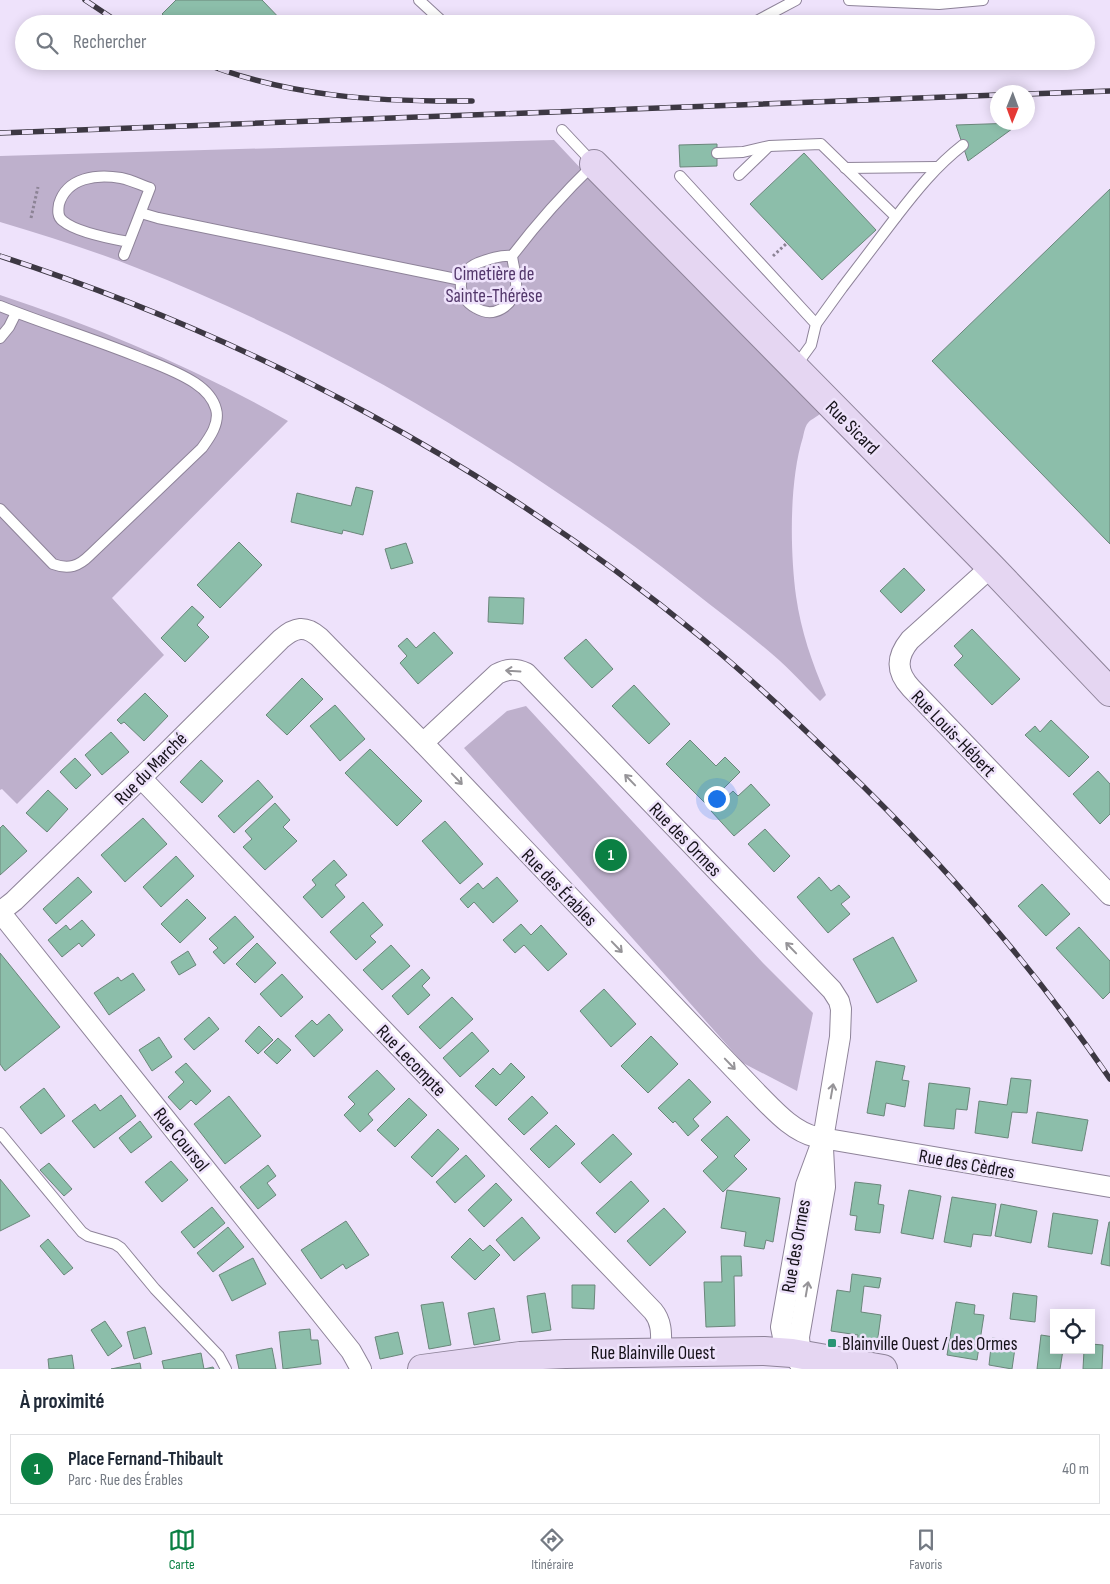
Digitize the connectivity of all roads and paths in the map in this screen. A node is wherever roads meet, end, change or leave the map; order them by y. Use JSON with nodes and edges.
{"nodes":[{"id":1,"x":419,"y":0,"type":"edge"},
{"id":2,"x":796,"y":0,"type":"edge"},
{"id":3,"x":849,"y":0,"type":"edge"},
{"id":4,"x":983,"y":0,"type":"edge"},
{"id":5,"x":435,"y":15,"type":"edge"},
{"id":6,"x":767,"y":15,"type":"edge"},
{"id":7,"x":562,"y":130,"type":"dead end"},
{"id":8,"x":769,"y":146,"type":"junction"},
{"id":9,"x":963,"y":146,"type":"dead end"},
{"id":10,"x":717,"y":153,"type":"dead end"},
{"id":11,"x":594,"y":164,"type":"junction"},
{"id":12,"x":845,"y":168,"type":"junction"},
{"id":13,"x":937,"y":168,"type":"junction"},
{"id":14,"x":739,"y":175,"type":"dead end"},
{"id":15,"x":680,"y":176,"type":"dead end"},
{"id":16,"x":38,"y":187,"type":"dead end"},
{"id":17,"x":141,"y":213,"type":"junction"},
{"id":18,"x":31,"y":218,"type":"dead end"},
{"id":19,"x":896,"y":218,"type":"junction"},
{"id":20,"x":129,"y":242,"type":"junction"},
{"id":21,"x":124,"y":255,"type":"dead end"},
{"id":22,"x":512,"y":256,"type":"junction"},
{"id":23,"x":461,"y":280,"type":"junction"},
{"id":24,"x":0,"y":306,"type":"edge"},
{"id":25,"x":16,"y":312,"type":"junction"},
{"id":26,"x":816,"y":324,"type":"junction"},
{"id":27,"x":0,"y":338,"type":"edge"},
{"id":28,"x":794,"y":368,"type":"junction"},
{"id":29,"x":0,"y":509,"type":"edge"},
{"id":30,"x":991,"y":567,"type":"junction"},
{"id":31,"x":302,"y":628,"type":"joint"},
{"id":32,"x":1110,"y":692,"type":"edge"},
{"id":33,"x":423,"y":743,"type":"junction"},
{"id":34,"x":141,"y":778,"type":"junction"},
{"id":35,"x":1110,"y":895,"type":"edge"},
{"id":36,"x":0,"y":912,"type":"edge"},
{"id":37,"x":0,"y":1133,"type":"edge"},
{"id":38,"x":823,"y":1139,"type":"junction"},
{"id":39,"x":1110,"y":1187,"type":"edge"},
{"id":40,"x":661,"y":1351,"type":"junction"},
{"id":41,"x":801,"y":1361,"type":"edge"},
{"id":42,"x":226,"y":1369,"type":"edge"},
{"id":43,"x":361,"y":1369,"type":"edge"},
{"id":44,"x":422,"y":1369,"type":"edge"},
{"id":45,"x":883,"y":1369,"type":"edge"}],
"edges":[{"from":1,"to":5,"type":"lane"},
{"from":2,"to":6,"type":"lane"},
{"from":3,"to":4,"type":"lane"},
{"from":7,"to":11,"type":"lane"},
{"from":8,"to":10,"type":"lane"},
{"from":8,"to":12,"type":"lane"},
{"from":8,"to":14,"type":"lane"},
{"from":9,"to":13,"type":"lane"},
{"from":11,"to":22,"type":"lane"},
{"from":11,"to":28,"type":"street","name":"Rue Sicard"},
{"from":12,"to":13,"type":"lane"},
{"from":12,"to":19,"type":"lane"},
{"from":13,"to":19,"type":"lane"},
{"from":15,"to":26,"type":"lane"},
{"from":16,"to":18,"type":"path"},
{"from":17,"to":20,"type":"lane"},
{"from":17,"to":20,"type":"lane"},
{"from":17,"to":23,"type":"lane"},
{"from":19,"to":26,"type":"lane"},
{"from":20,"to":21,"type":"lane"},
{"from":22,"to":23,"type":"lane"},
{"from":22,"to":23,"type":"lane"},
{"from":24,"to":25,"type":"lane"},
{"from":25,"to":27,"type":"lane"},
{"from":25,"to":29,"type":"lane"},
{"from":26,"to":28,"type":"lane"},
{"from":28,"to":30,"type":"street","name":"Rue Sicard"},
{"from":30,"to":32,"type":"street","name":"Rue Sicard"},
{"from":30,"to":35,"type":"street","name":"Rue Louis-Hébert"},
{"from":31,"to":33,"type":"street","name":"Rue des Érables"},
{"from":31,"to":34,"type":"street","name":"Rue du Marché"},
{"from":33,"to":38,"type":"street","name":"Rue des Érables","one_way":true},
{"from":38,"to":33,"type":"street","name":"Rue des Ormes","one_way":true},
{"from":34,"to":36,"type":"street","name":"Rue du Marché"},
{"from":34,"to":40,"type":"street","name":"Rue Lecompte"},
{"from":36,"to":43,"type":"street","name":"Rue Coursol"},
{"from":37,"to":42,"type":"lane"},
{"from":38,"to":39,"type":"street","name":"Rue des Cèdres"},
{"from":38,"to":41,"type":"street","name":"Rue des Ormes"},
{"from":40,"to":41,"type":"street","name":"Rue Blainville Ouest"},
{"from":40,"to":44,"type":"street","name":"Rue Blainville Ouest"},
{"from":41,"to":45,"type":"street","name":"Rue Blainville Ouest"}]}
